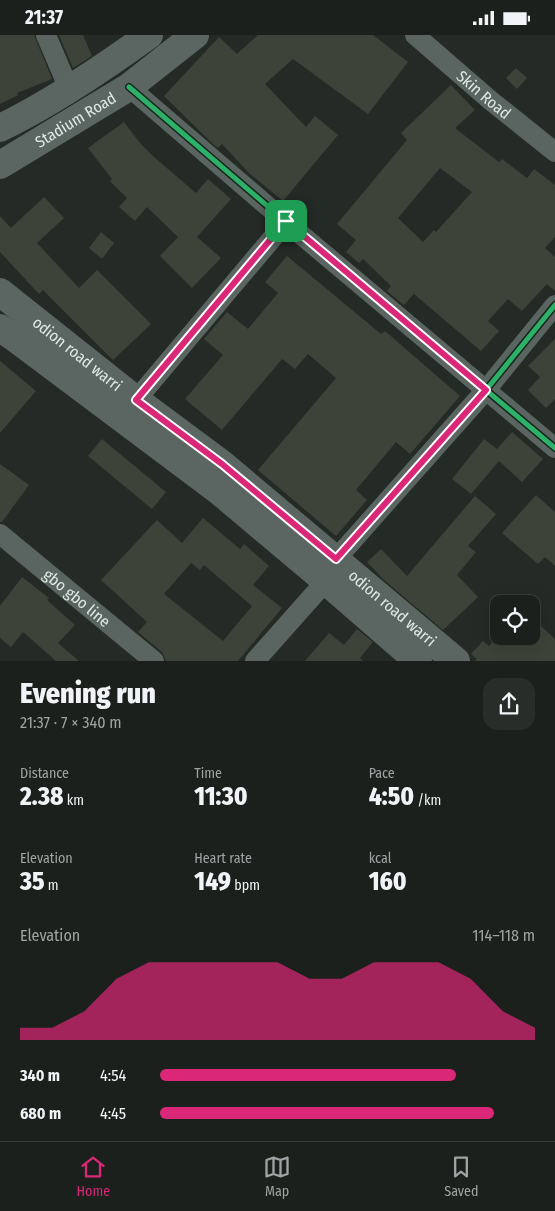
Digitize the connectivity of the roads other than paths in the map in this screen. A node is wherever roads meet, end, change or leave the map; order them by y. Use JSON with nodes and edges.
{"nodes":[{"id":1,"x":46,"y":35,"type":"edge"},
{"id":2,"x":149,"y":35,"type":"edge"},
{"id":3,"x":195,"y":35,"type":"edge"},
{"id":4,"x":414,"y":35,"type":"edge"},
{"id":5,"x":129,"y":87,"type":"junction"},
{"id":6,"x":68,"y":89,"type":"junction"},
{"id":7,"x":0,"y":128,"type":"edge"},
{"id":8,"x":555,"y":152,"type":"edge"},
{"id":9,"x":0,"y":165,"type":"edge"},
{"id":10,"x":286,"y":221,"type":"junction"},
{"id":11,"x":0,"y":292,"type":"edge"},
{"id":12,"x":555,"y":305,"type":"edge"},
{"id":13,"x":0,"y":328,"type":"edge"},
{"id":14,"x":486,"y":390,"type":"junction"},
{"id":15,"x":136,"y":400,"type":"junction"},
{"id":16,"x":555,"y":448,"type":"edge"},
{"id":17,"x":0,"y":534,"type":"edge"},
{"id":18,"x":331,"y":570,"type":"junction"},
{"id":19,"x":154,"y":661,"type":"edge"},
{"id":20,"x":255,"y":661,"type":"edge"},
{"id":21,"x":418,"y":661,"type":"edge"},
{"id":22,"x":456,"y":661,"type":"edge"}],
"edges":[{"from":1,"to":6,"type":"street"},
{"from":2,"to":6,"type":"main road","name":"Stadium Road"},
{"from":3,"to":5,"type":"main road","name":"Stadium Road"},
{"from":4,"to":8,"type":"street","name":"Skin Road"},
{"from":5,"to":9,"type":"main road","name":"Stadium Road"},
{"from":5,"to":10,"type":"street"},
{"from":6,"to":7,"type":"main road","name":"Stadium Road"},
{"from":10,"to":14,"type":"street"},
{"from":10,"to":15,"type":"street"},
{"from":11,"to":15,"type":"main road","name":"odion road warri"},
{"from":12,"to":14,"type":"street"},
{"from":13,"to":18,"type":"main road","name":"odion road warri"},
{"from":14,"to":16,"type":"street"},
{"from":14,"to":18,"type":"street"},
{"from":15,"to":18,"type":"main road","name":"odion road warri"},
{"from":17,"to":19,"type":"street","name":"gbo gbo line"},
{"from":18,"to":20,"type":"street"},
{"from":18,"to":21,"type":"main road","name":"odion road warri"},
{"from":18,"to":22,"type":"main road","name":"odion road warri"}]}
